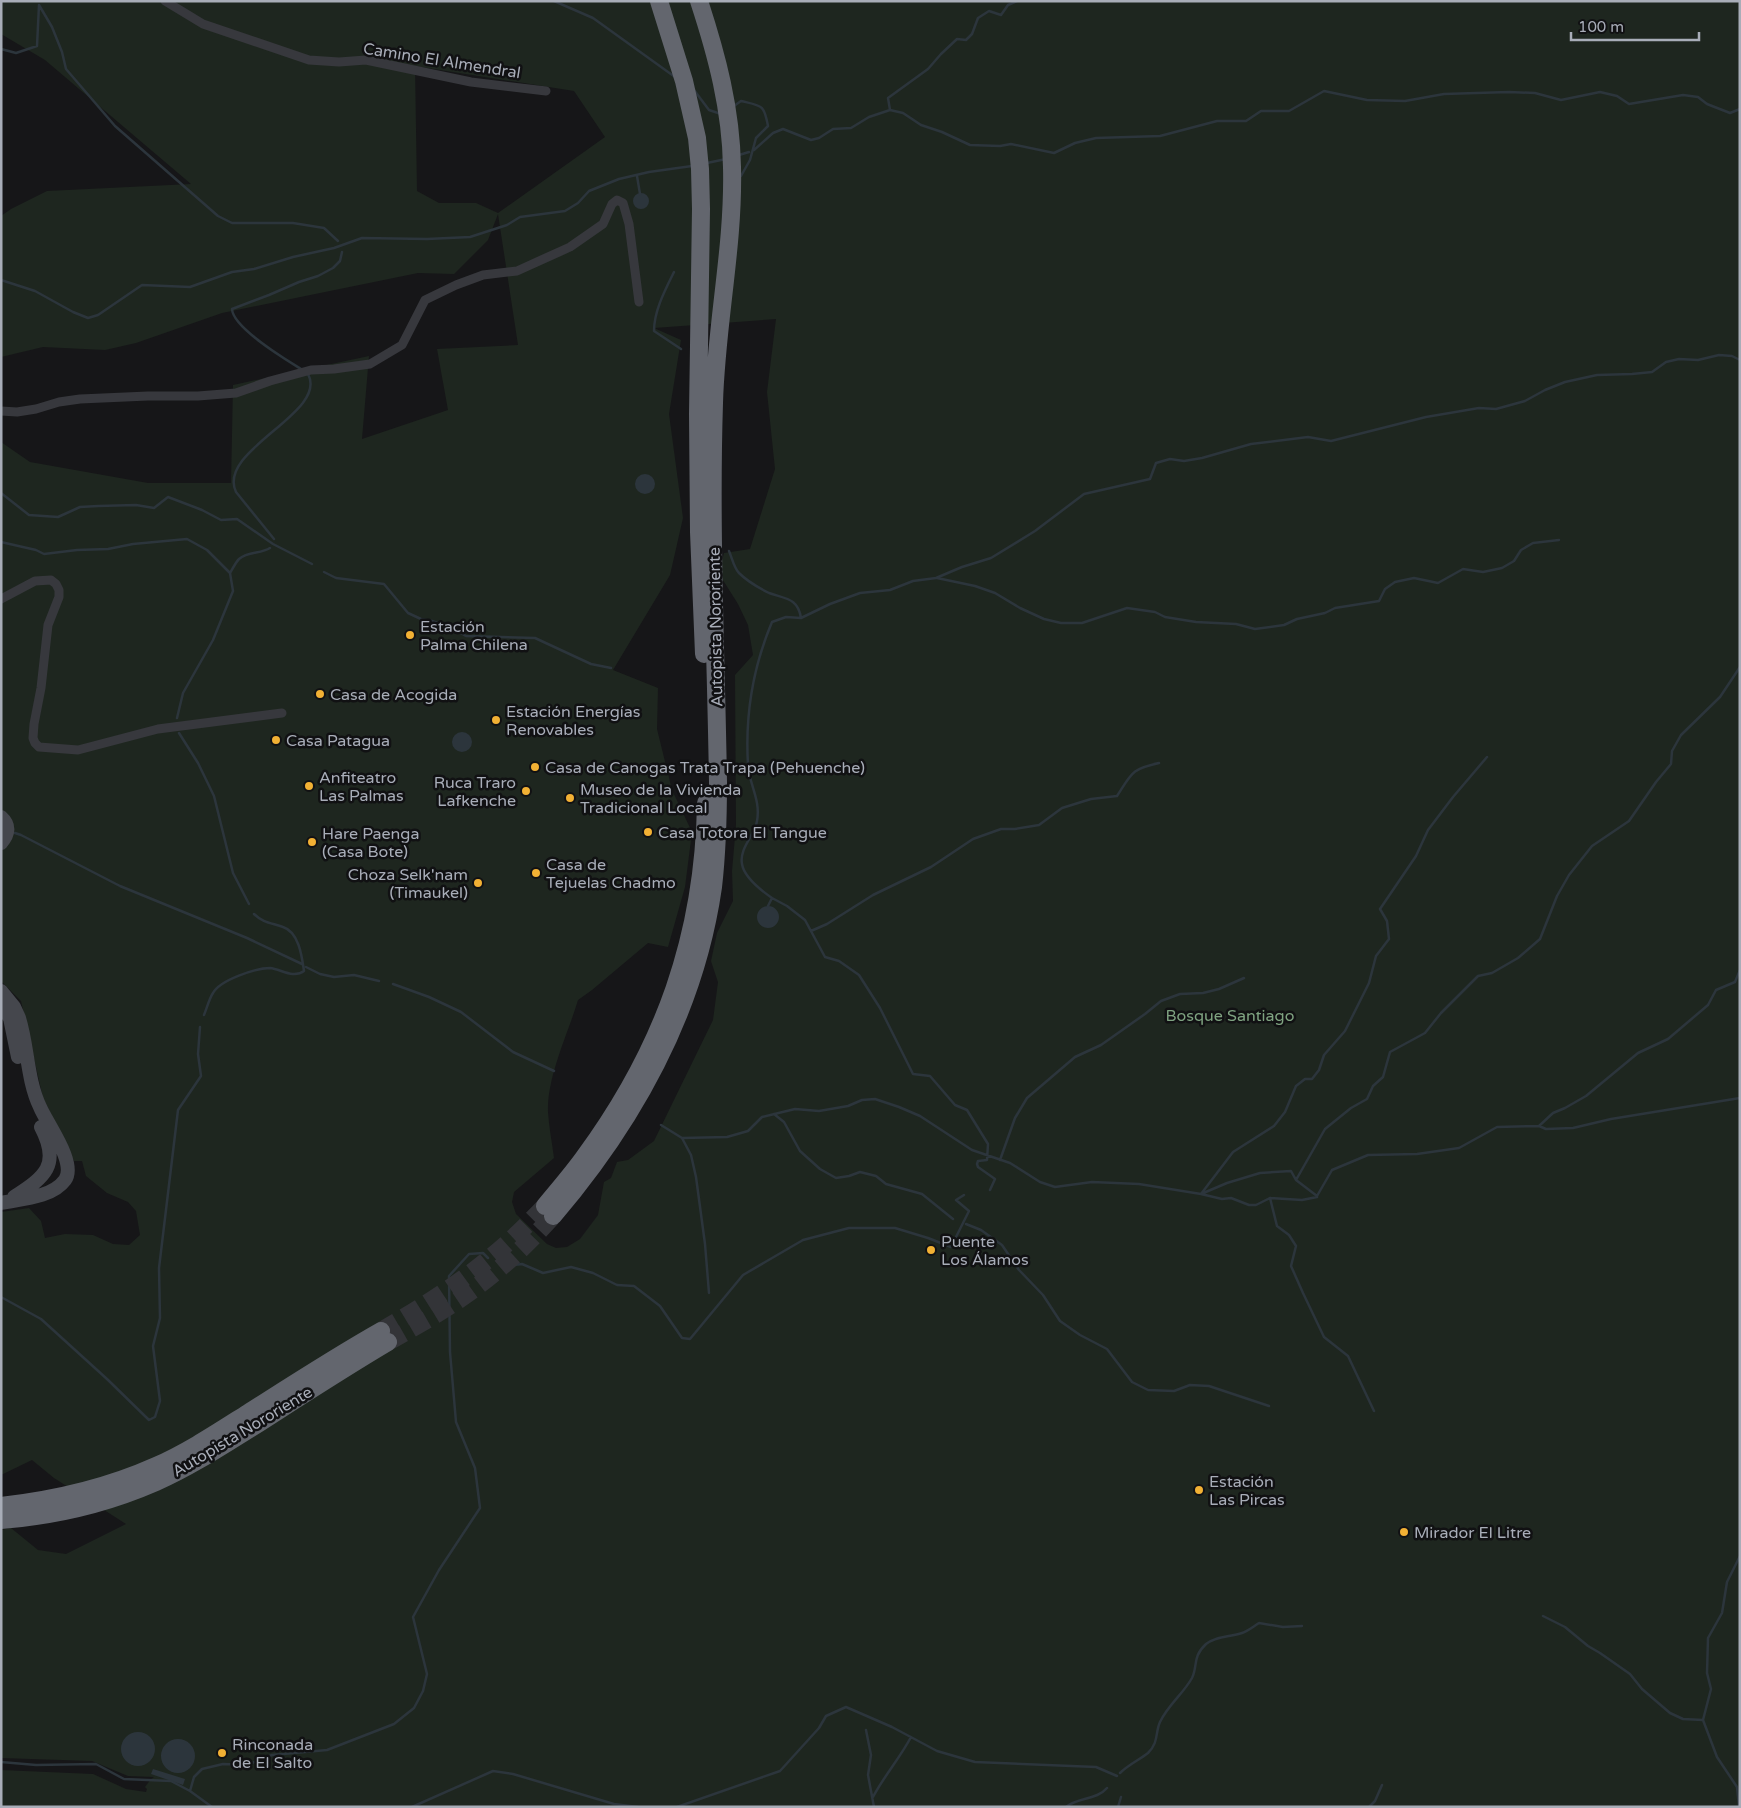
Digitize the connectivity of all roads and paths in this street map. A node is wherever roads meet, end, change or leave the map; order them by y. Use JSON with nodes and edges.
{"nodes":[{"id":1,"x":165,"y":1,"type":"edge"},
{"id":2,"x":659,"y":1,"type":"edge"},
{"id":3,"x":699,"y":1,"type":"edge"},
{"id":4,"x":546,"y":91,"type":"dead end"},
{"id":5,"x":639,"y":302,"type":"dead end"},
{"id":6,"x":1,"y":411,"type":"edge"},
{"id":7,"x":1,"y":599,"type":"edge"},
{"id":8,"x":282,"y":713,"type":"dead end"},
{"id":9,"x":1,"y":817,"type":"edge"},
{"id":10,"x":1,"y":843,"type":"edge"},
{"id":11,"x":1,"y":991,"type":"edge"},
{"id":12,"x":1,"y":1006,"type":"edge"},
{"id":13,"x":47,"y":1169,"type":"junction"},
{"id":14,"x":67,"y":1176,"type":"junction"},
{"id":15,"x":4,"y":1202,"type":"edge"},
{"id":16,"x":384,"y":1336,"type":"tunnel mouth"},
{"id":17,"x":1,"y":1506,"type":"edge"},
{"id":18,"x":29,"y":1510,"type":"junction"},
{"id":19,"x":1,"y":1520,"type":"edge"}],
"edges":[{"from":1,"to":4,"type":"street","name":"Camino El Almendral"},
{"from":2,"to":3,"type":"highway","name":"Autopista Nororiente"},
{"from":5,"to":6,"type":"street"},
{"from":7,"to":8,"type":"street"},
{"from":9,"to":10,"type":"street"},
{"from":11,"to":14,"type":"street"},
{"from":12,"to":13,"type":"street"},
{"from":13,"to":14,"type":"street"},
{"from":13,"to":15,"type":"street"},
{"from":14,"to":15,"type":"street"},
{"from":16,"to":18,"type":"highway","name":"Autopista Nororiente"},
{"from":17,"to":18,"type":"highway","name":"Autopista Nororiente"},
{"from":18,"to":19,"type":"highway","name":"Autopista Nororiente"}]}
